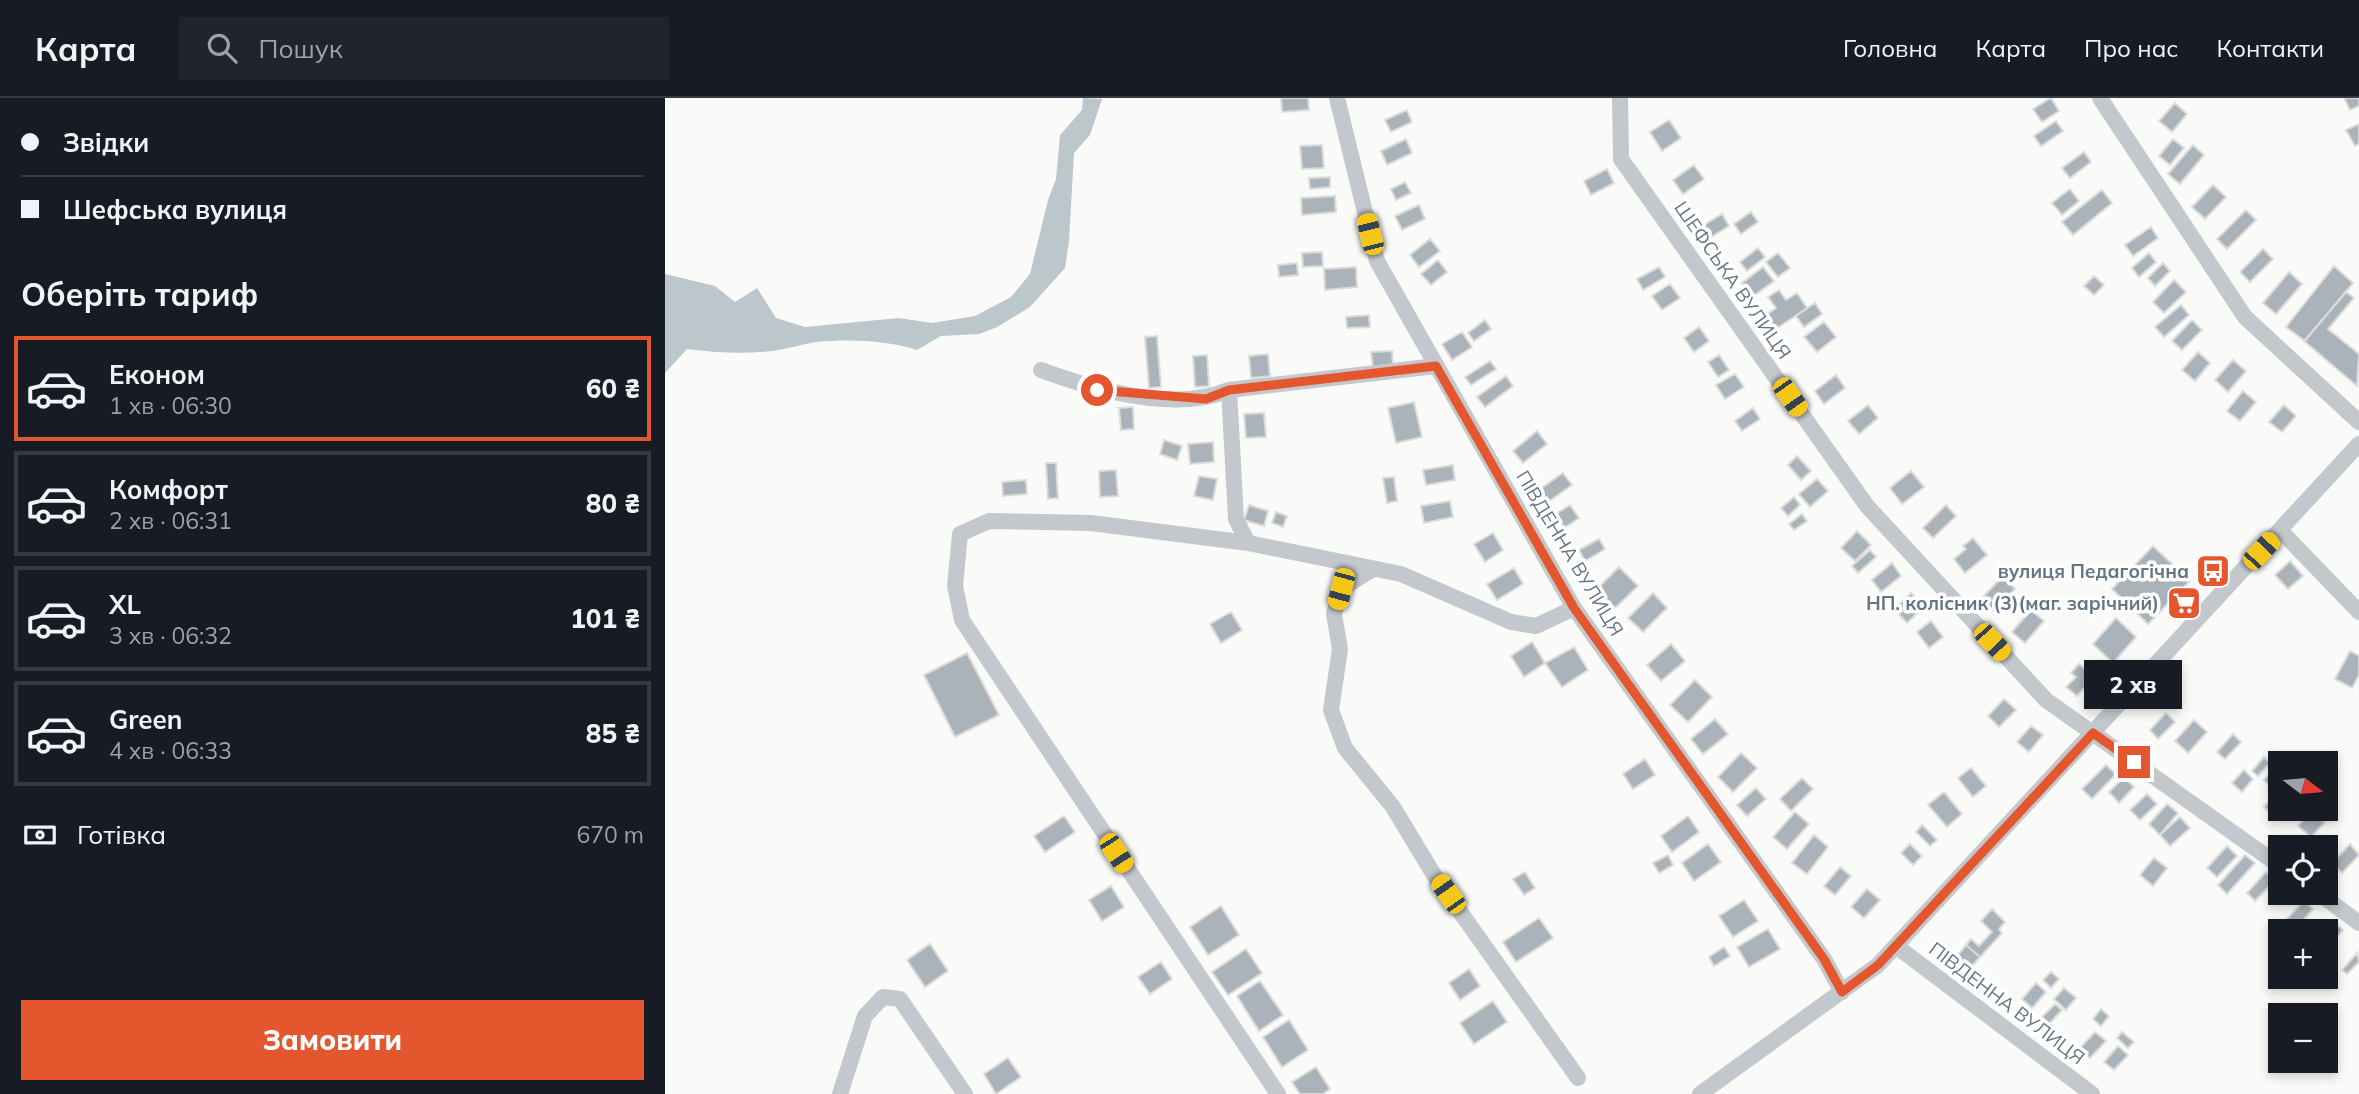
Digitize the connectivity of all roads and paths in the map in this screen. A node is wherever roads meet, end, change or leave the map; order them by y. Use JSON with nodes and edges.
{"nodes":[{"id":1,"x":1337,"y":98,"type":"edge"},
{"id":2,"x":1620,"y":98,"type":"edge"},
{"id":3,"x":2101,"y":98,"type":"edge"},
{"id":4,"x":1436,"y":366,"type":"junction"},
{"id":5,"x":1041,"y":370,"type":"dead end"},
{"id":6,"x":1229,"y":390,"type":"junction"},
{"id":7,"x":2359,"y":422,"type":"edge"},
{"id":8,"x":2359,"y":444,"type":"edge"},
{"id":9,"x":2280,"y":530,"type":"junction"},
{"id":10,"x":1248,"y":543,"type":"junction"},
{"id":11,"x":1373,"y":569,"type":"junction"},
{"id":12,"x":1574,"y":608,"type":"junction"},
{"id":13,"x":2359,"y":612,"type":"edge"},
{"id":14,"x":2093,"y":733,"type":"junction"},
{"id":15,"x":2268,"y":857,"type":"edge"},
{"id":16,"x":2335,"y":905,"type":"edge"},
{"id":17,"x":2359,"y":923,"type":"edge"},
{"id":18,"x":1896,"y":946,"type":"junction"},
{"id":19,"x":1842,"y":992,"type":"junction"},
{"id":20,"x":1578,"y":1078,"type":"dead end"},
{"id":21,"x":839,"y":1094,"type":"edge"},
{"id":22,"x":965,"y":1094,"type":"edge"},
{"id":23,"x":1278,"y":1094,"type":"edge"},
{"id":24,"x":1700,"y":1094,"type":"edge"},
{"id":25,"x":2092,"y":1094,"type":"edge"}],
"edges":[{"from":1,"to":4,"type":"street","name":"ПІВДЕННА ВУЛИЦЯ"},
{"from":2,"to":14,"type":"street","name":"ШЕФСЬКА ВУЛИЦЯ"},
{"from":3,"to":7,"type":"street"},
{"from":4,"to":6,"type":"street"},
{"from":4,"to":12,"type":"street","name":"ПІВДЕННА ВУЛИЦЯ"},
{"from":5,"to":6,"type":"street"},
{"from":6,"to":10,"type":"street"},
{"from":8,"to":9,"type":"street"},
{"from":9,"to":13,"type":"street"},
{"from":9,"to":14,"type":"street"},
{"from":10,"to":11,"type":"street"},
{"from":10,"to":23,"type":"street"},
{"from":11,"to":12,"type":"street"},
{"from":11,"to":20,"type":"street"},
{"from":12,"to":19,"type":"street","name":"ПІВДЕННА ВУЛИЦЯ"},
{"from":14,"to":15,"type":"street","name":"ШЕФСЬКА ВУЛИЦЯ"},
{"from":14,"to":18,"type":"street"},
{"from":16,"to":17,"type":"street"},
{"from":18,"to":19,"type":"street"},
{"from":18,"to":25,"type":"street","name":"ПІВДЕННА ВУЛИЦЯ"},
{"from":19,"to":24,"type":"street"},
{"from":21,"to":22,"type":"street"}]}
